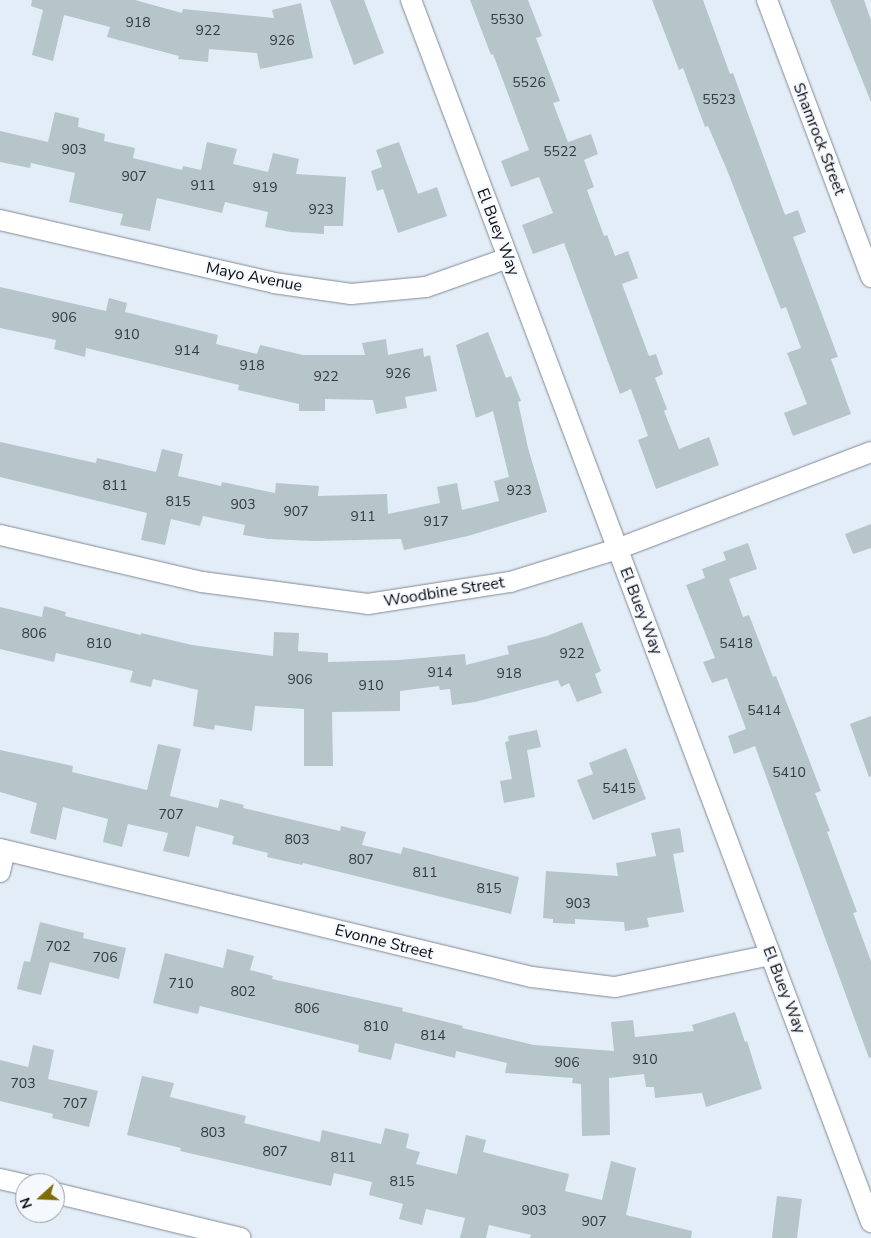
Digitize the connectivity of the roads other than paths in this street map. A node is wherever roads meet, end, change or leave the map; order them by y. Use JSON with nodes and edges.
{"nodes":[{"id":1,"x":411,"y":0,"type":"edge"},
{"id":2,"x":767,"y":0,"type":"edge"},
{"id":3,"x":0,"y":220,"type":"edge"},
{"id":4,"x":508,"y":258,"type":"junction"},
{"id":5,"x":871,"y":277,"type":"edge"},
{"id":6,"x":871,"y":452,"type":"edge"},
{"id":7,"x":0,"y":535,"type":"edge"},
{"id":8,"x":617,"y":549,"type":"junction"},
{"id":9,"x":2,"y":850,"type":"edge"},
{"id":10,"x":0,"y":872,"type":"edge"},
{"id":11,"x":771,"y":955,"type":"junction"},
{"id":12,"x":0,"y":1179,"type":"edge"},
{"id":13,"x":15,"y":1183,"type":"edge"},
{"id":14,"x":65,"y":1195,"type":"edge"},
{"id":15,"x":871,"y":1222,"type":"edge"},
{"id":16,"x":241,"y":1238,"type":"edge"}],
"edges":[{"from":1,"to":4,"type":"street","name":"El Buey Way"},
{"from":2,"to":5,"type":"street","name":"Shamrock Street"},
{"from":3,"to":4,"type":"street","name":"Mayo Avenue"},
{"from":4,"to":8,"type":"street","name":"El Buey Way"},
{"from":6,"to":8,"type":"street","name":"Woodbine Street"},
{"from":7,"to":8,"type":"street","name":"Woodbine Street"},
{"from":8,"to":11,"type":"street","name":"El Buey Way"},
{"from":9,"to":10,"type":"street"},
{"from":9,"to":11,"type":"street","name":"Evonne Street"},
{"from":11,"to":15,"type":"street","name":"El Buey Way"},
{"from":12,"to":13,"type":"street"},
{"from":14,"to":16,"type":"street"}]}
